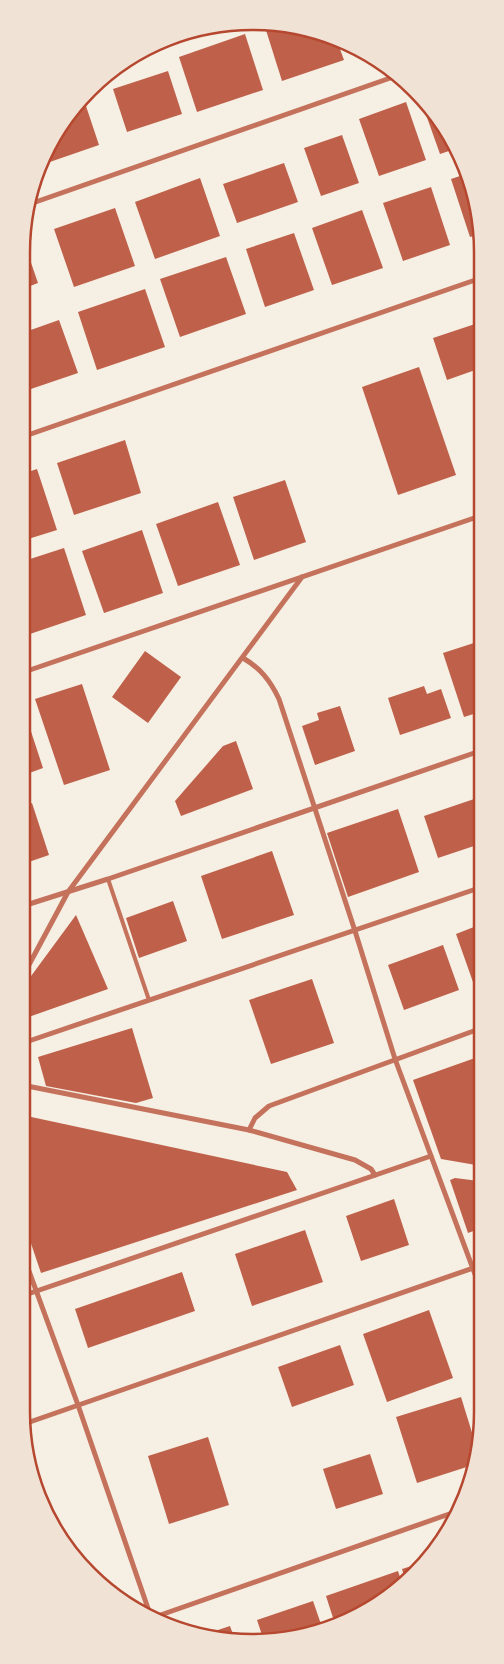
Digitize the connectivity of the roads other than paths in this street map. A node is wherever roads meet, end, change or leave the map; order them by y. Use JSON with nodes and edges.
{"nodes":[{"id":1,"x":390,"y":78,"type":"edge"},
{"id":2,"x":36,"y":201,"type":"edge"},
{"id":3,"x":474,"y":280,"type":"edge"},
{"id":4,"x":30,"y":434,"type":"edge"},
{"id":5,"x":474,"y":518,"type":"edge"},
{"id":6,"x":302,"y":577,"type":"junction"},
{"id":7,"x":242,"y":658,"type":"junction"},
{"id":8,"x":30,"y":670,"type":"edge"},
{"id":9,"x":474,"y":753,"type":"edge"},
{"id":10,"x":315,"y":807,"type":"junction"},
{"id":11,"x":108,"y":879,"type":"junction"},
{"id":12,"x":474,"y":890,"type":"edge"},
{"id":13,"x":68,"y":892,"type":"junction"},
{"id":14,"x":30,"y":904,"type":"edge"},
{"id":15,"x":355,"y":930,"type":"junction"},
{"id":16,"x":30,"y":963,"type":"edge"},
{"id":17,"x":149,"y":1000,"type":"junction"},
{"id":18,"x":474,"y":1031,"type":"edge"},
{"id":19,"x":30,"y":1041,"type":"edge"},
{"id":20,"x":395,"y":1059,"type":"junction"},
{"id":21,"x":30,"y":1087,"type":"edge"},
{"id":22,"x":249,"y":1130,"type":"junction"},
{"id":23,"x":431,"y":1156,"type":"junction"},
{"id":24,"x":375,"y":1175,"type":"junction"},
{"id":25,"x":472,"y":1268,"type":"junction"},
{"id":26,"x":474,"y":1273,"type":"edge"},
{"id":27,"x":30,"y":1274,"type":"edge"},
{"id":28,"x":36,"y":1291,"type":"junction"},
{"id":29,"x":30,"y":1293,"type":"edge"},
{"id":30,"x":78,"y":1405,"type":"junction"},
{"id":31,"x":30,"y":1422,"type":"edge"},
{"id":32,"x":449,"y":1515,"type":"edge"},
{"id":33,"x":147,"y":1607,"type":"edge"},
{"id":34,"x":163,"y":1615,"type":"edge"}],
"edges":[{"from":1,"to":2,"type":"street"},
{"from":3,"to":4,"type":"street"},
{"from":5,"to":6,"type":"street"},
{"from":6,"to":7,"type":"street"},
{"from":6,"to":8,"type":"street"},
{"from":7,"to":10,"type":"street"},
{"from":7,"to":13,"type":"street"},
{"from":9,"to":10,"type":"street"},
{"from":10,"to":11,"type":"street"},
{"from":10,"to":15,"type":"street"},
{"from":11,"to":13,"type":"street"},
{"from":11,"to":17,"type":"lane"},
{"from":12,"to":15,"type":"street"},
{"from":13,"to":14,"type":"street"},
{"from":13,"to":16,"type":"street"},
{"from":15,"to":17,"type":"street"},
{"from":15,"to":20,"type":"street"},
{"from":17,"to":19,"type":"street"},
{"from":18,"to":20,"type":"street"},
{"from":20,"to":22,"type":"street"},
{"from":20,"to":23,"type":"street"},
{"from":21,"to":22,"type":"street"},
{"from":22,"to":24,"type":"street"},
{"from":23,"to":24,"type":"street"},
{"from":23,"to":25,"type":"street"},
{"from":24,"to":28,"type":"street"},
{"from":25,"to":26,"type":"street"},
{"from":25,"to":30,"type":"street"},
{"from":27,"to":28,"type":"street"},
{"from":28,"to":29,"type":"street"},
{"from":28,"to":30,"type":"street"},
{"from":30,"to":31,"type":"street"},
{"from":30,"to":33,"type":"street"},
{"from":32,"to":34,"type":"street"}]}
